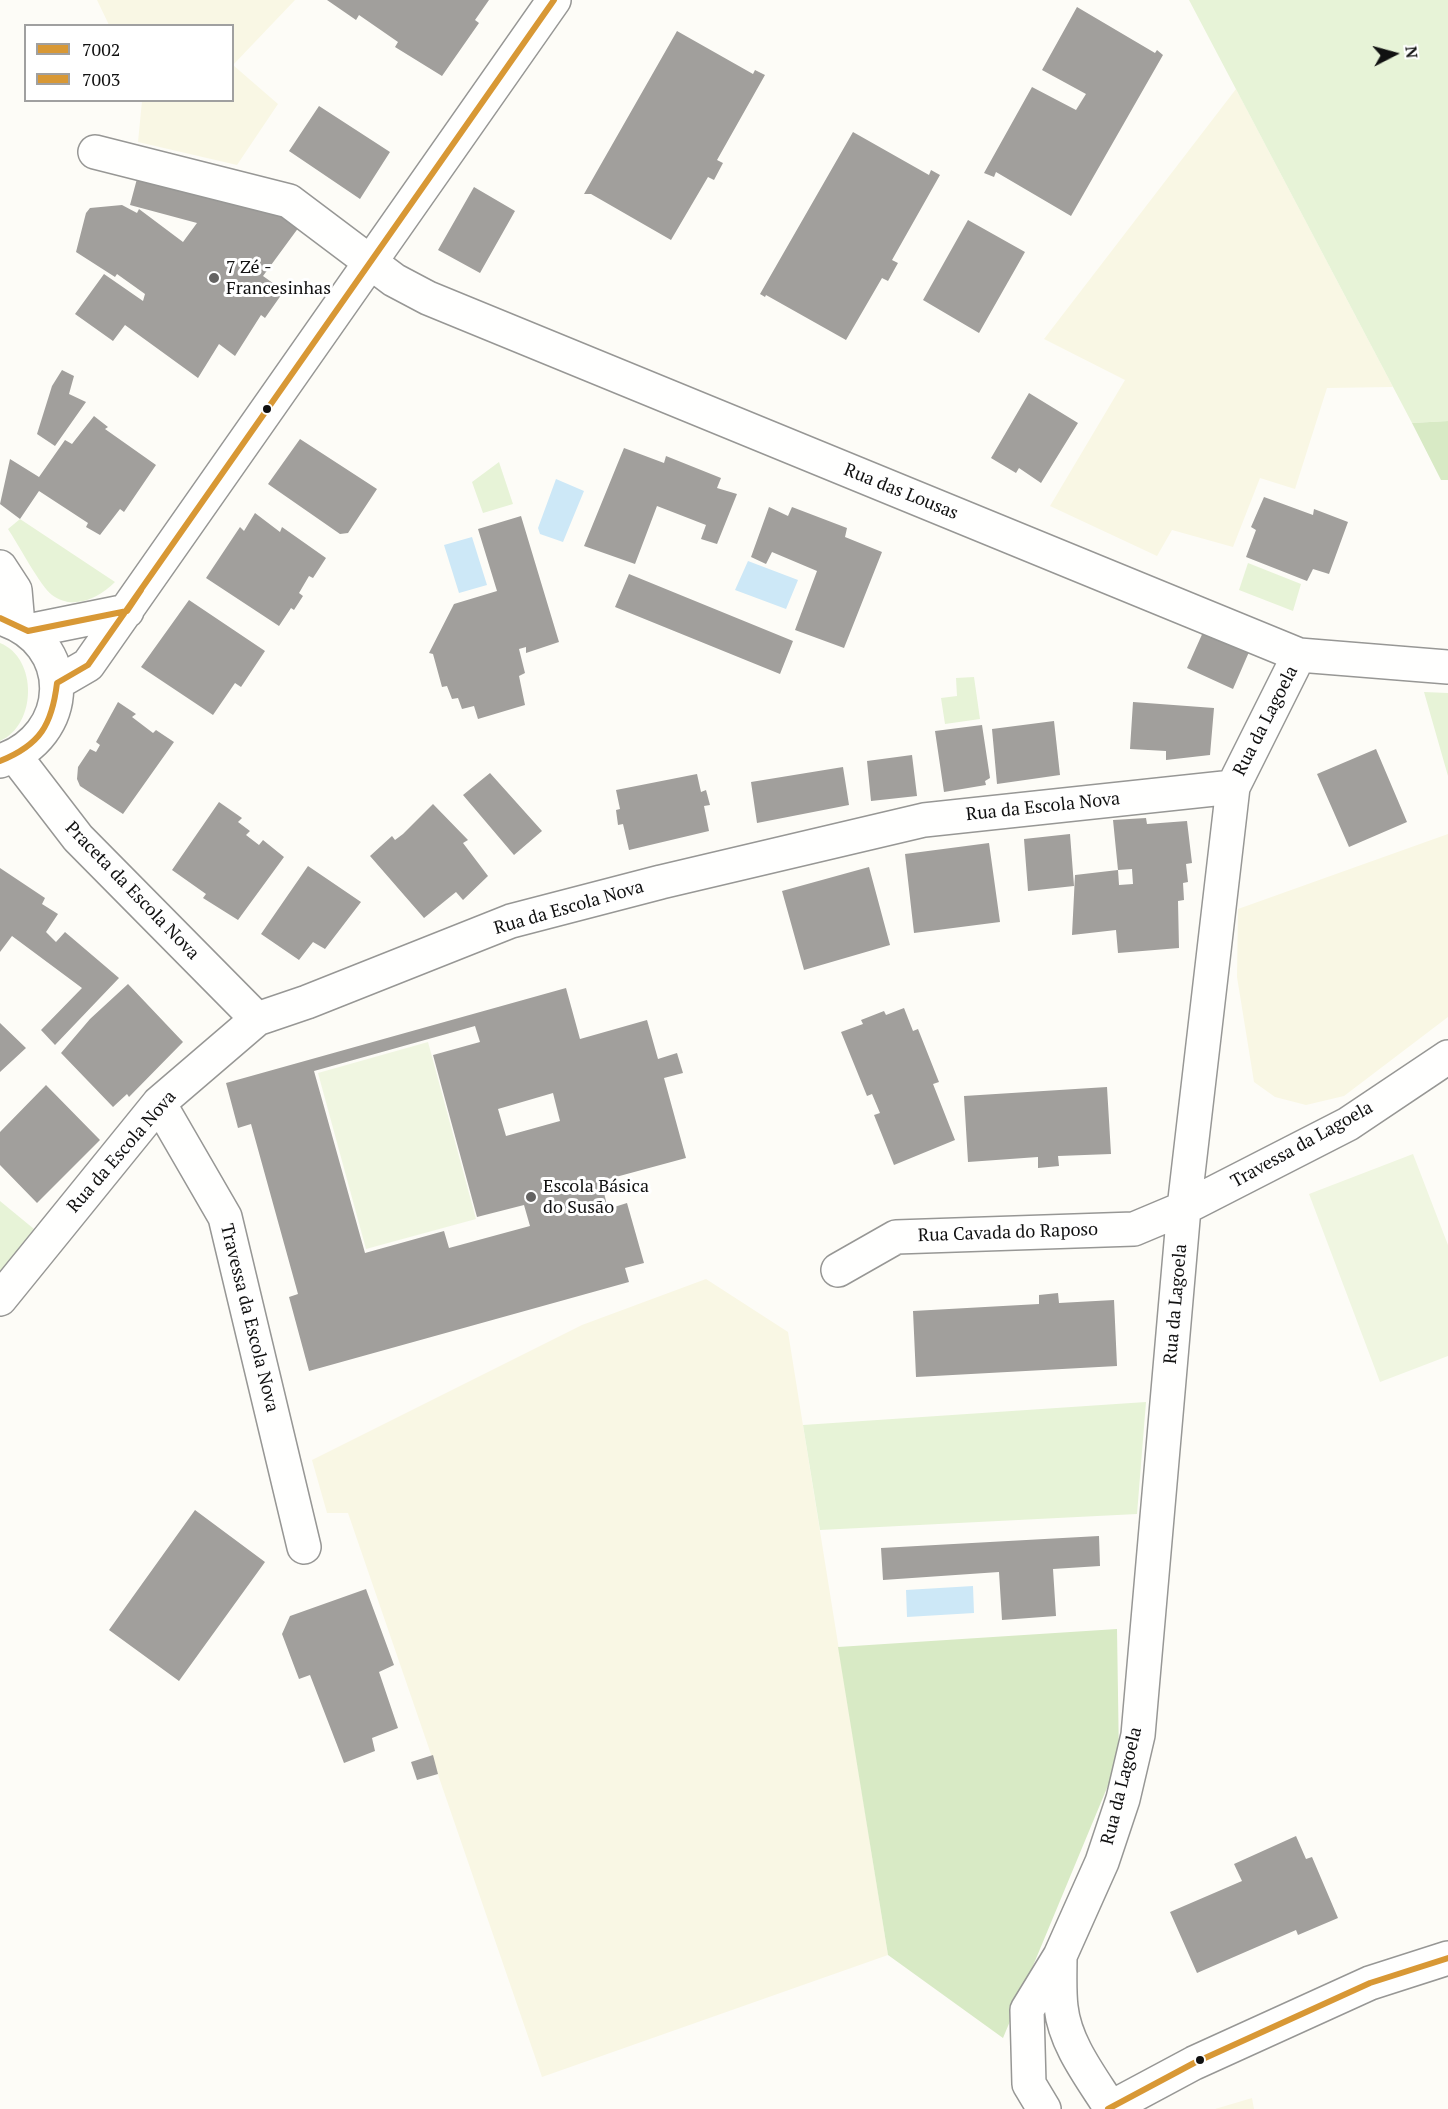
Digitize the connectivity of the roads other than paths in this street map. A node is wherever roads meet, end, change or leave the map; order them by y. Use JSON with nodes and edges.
{"nodes":[{"id":1,"x":554,"y":0,"type":"edge"},
{"id":2,"x":95,"y":152,"type":"dead end"},
{"id":3,"x":372,"y":261,"type":"junction"},
{"id":4,"x":0,"y":567,"type":"edge"},
{"id":5,"x":126,"y":611,"type":"junction"},
{"id":6,"x":15,"y":625,"type":"edge"},
{"id":7,"x":1299,"y":655,"type":"junction"},
{"id":8,"x":1448,"y":667,"type":"edge"},
{"id":9,"x":57,"y":683,"type":"junction"},
{"id":10,"x":8,"y":759,"type":"edge"},
{"id":11,"x":1233,"y":787,"type":"junction"},
{"id":12,"x":257,"y":1019,"type":"junction"},
{"id":13,"x":1448,"y":1057,"type":"edge"},
{"id":14,"x":159,"y":1103,"type":"junction"},
{"id":15,"x":1184,"y":1208,"type":"junction"},
{"id":16,"x":838,"y":1270,"type":"dead end"},
{"id":17,"x":0,"y":1299,"type":"edge"},
{"id":18,"x":304,"y":1547,"type":"dead end"},
{"id":19,"x":1060,"y":1956,"type":"junction"},
{"id":20,"x":1448,"y":1958,"type":"edge"},
{"id":21,"x":1109,"y":2108,"type":"edge"},
{"id":22,"x":1044,"y":2109,"type":"edge"}],
"edges":[{"from":1,"to":3,"type":"street"},
{"from":2,"to":3,"type":"street","name":"Rua das Lousas"},
{"from":3,"to":5,"type":"street"},
{"from":3,"to":7,"type":"street","name":"Rua das Lousas"},
{"from":4,"to":6,"type":"street"},
{"from":5,"to":6,"type":"street"},
{"from":5,"to":9,"type":"street"},
{"from":6,"to":9,"type":"street"},
{"from":7,"to":8,"type":"street","name":"Rua das Lousas"},
{"from":7,"to":11,"type":"street","name":"Rua da Lagoela"},
{"from":9,"to":10,"type":"street"},
{"from":10,"to":12,"type":"street","name":"Praceta da Escola Nova"},
{"from":11,"to":12,"type":"street","name":"Rua da Escola Nova"},
{"from":11,"to":15,"type":"street","name":"Rua da Lagoela"},
{"from":12,"to":14,"type":"street","name":"Rua da Escola Nova"},
{"from":13,"to":15,"type":"street","name":"Travessa da Lagoela"},
{"from":14,"to":17,"type":"street","name":"Rua da Escola Nova"},
{"from":14,"to":18,"type":"street","name":"Travessa da Escola Nova"},
{"from":15,"to":16,"type":"street","name":"Rua Cavada do Raposo"},
{"from":15,"to":19,"type":"street","name":"Rua da Lagoela"},
{"from":19,"to":21,"type":"street","name":"Rua da Lagoela"},
{"from":19,"to":22,"type":"street","name":"Rua da Lagoela"},
{"from":20,"to":21,"type":"street"}]}
